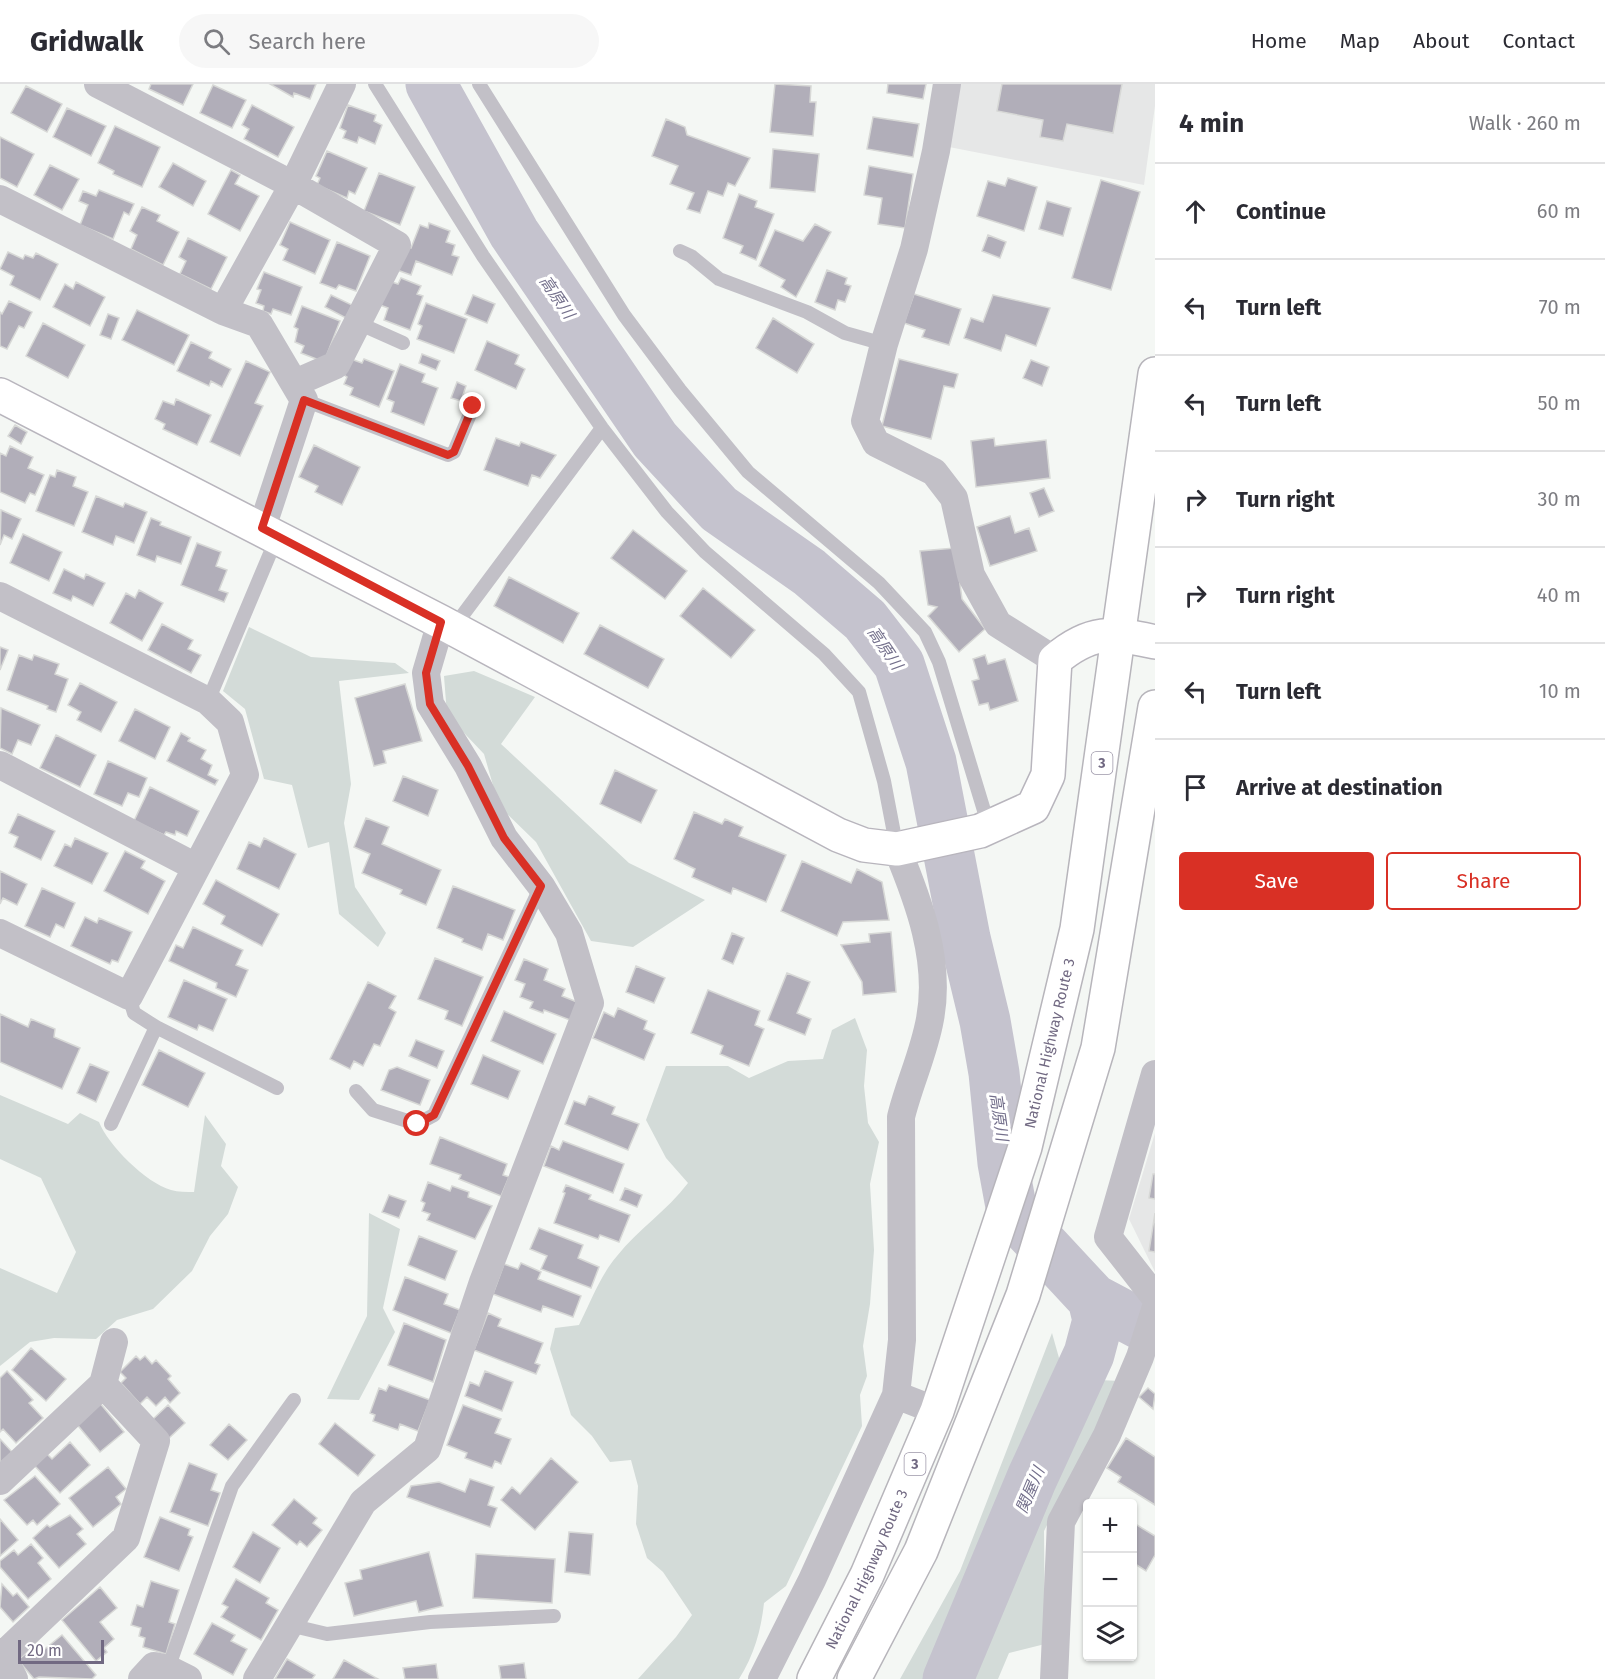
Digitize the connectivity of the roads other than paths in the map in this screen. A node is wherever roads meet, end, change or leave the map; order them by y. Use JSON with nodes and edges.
{"nodes":[{"id":1,"x":98,"y":84,"type":"edge"},
{"id":2,"x":342,"y":84,"type":"edge"},
{"id":3,"x":375,"y":84,"type":"edge"},
{"id":4,"x":479,"y":84,"type":"edge"},
{"id":5,"x":947,"y":84,"type":"edge"},
{"id":6,"x":293,"y":185,"type":"junction"},
{"id":7,"x":0,"y":199,"type":"edge"},
{"id":8,"x":680,"y":251,"type":"dead end"},
{"id":9,"x":224,"y":311,"type":"junction"},
{"id":10,"x":358,"y":322,"type":"junction"},
{"id":11,"x":403,"y":343,"type":"dead end"},
{"id":12,"x":884,"y":344,"type":"junction"},
{"id":13,"x":1155,"y":374,"type":"edge"},
{"id":14,"x":299,"y":392,"type":"junction"},
{"id":15,"x":0,"y":395,"type":"edge"},
{"id":16,"x":473,"y":406,"type":"dead end"},
{"id":17,"x":602,"y":428,"type":"junction"},
{"id":18,"x":270,"y":533,"type":"junction"},
{"id":19,"x":0,"y":596,"type":"edge"},
{"id":20,"x":447,"y":625,"type":"junction"},
{"id":21,"x":1121,"y":634,"type":"junction"},
{"id":22,"x":1155,"y":642,"type":"edge"},
{"id":23,"x":1055,"y":660,"type":"junction"},
{"id":24,"x":208,"y":701,"type":"junction"},
{"id":25,"x":1155,"y":706,"type":"edge"},
{"id":26,"x":0,"y":765,"type":"edge"},
{"id":27,"x":984,"y":829,"type":"junction"},
{"id":28,"x":905,"y":848,"type":"junction"},
{"id":29,"x":196,"y":867,"type":"junction"},
{"id":30,"x":541,"y":886,"type":"junction"},
{"id":31,"x":0,"y":933,"type":"edge"},
{"id":32,"x":129,"y":996,"type":"junction"},
{"id":33,"x":156,"y":1027,"type":"junction"},
{"id":34,"x":1155,"y":1074,"type":"edge"},
{"id":35,"x":277,"y":1088,"type":"dead end"},
{"id":36,"x":356,"y":1091,"type":"dead end"},
{"id":37,"x":111,"y":1124,"type":"dead end"},
{"id":38,"x":1155,"y":1297,"type":"edge"},
{"id":39,"x":1155,"y":1310,"type":"edge"},
{"id":40,"x":114,"y":1342,"type":"dead end"},
{"id":41,"x":1148,"y":1360,"type":"edge"},
{"id":42,"x":103,"y":1384,"type":"junction"},
{"id":43,"x":896,"y":1395,"type":"junction"},
{"id":44,"x":294,"y":1400,"type":"dead end"},
{"id":45,"x":937,"y":1411,"type":"junction"},
{"id":46,"x":0,"y":1481,"type":"edge"},
{"id":47,"x":554,"y":1616,"type":"dead end"},
{"id":48,"x":289,"y":1625,"type":"junction"},
{"id":49,"x":6,"y":1662,"type":"edge"},
{"id":50,"x":166,"y":1676,"type":"edge"},
{"id":51,"x":257,"y":1679,"type":"edge"},
{"id":52,"x":762,"y":1679,"type":"edge"},
{"id":53,"x":814,"y":1679,"type":"edge"},
{"id":54,"x":854,"y":1679,"type":"edge"},
{"id":55,"x":1054,"y":1679,"type":"edge"}],
"edges":[{"from":1,"to":6,"type":"street"},
{"from":2,"to":6,"type":"street"},
{"from":3,"to":17,"type":"lane"},
{"from":4,"to":27,"type":"lane"},
{"from":5,"to":12,"type":"street"},
{"from":6,"to":9,"type":"street"},
{"from":6,"to":10,"type":"street"},
{"from":7,"to":9,"type":"street"},
{"from":8,"to":12,"type":"lane"},
{"from":9,"to":14,"type":"street"},
{"from":10,"to":11,"type":"lane"},
{"from":10,"to":14,"type":"street"},
{"from":12,"to":23,"type":"street"},
{"from":13,"to":21,"type":"main road","name":"National Highway Route 3","number":"3"},
{"from":14,"to":16,"type":"lane"},
{"from":14,"to":18,"type":"street"},
{"from":15,"to":18,"type":"main road"},
{"from":17,"to":20,"type":"lane"},
{"from":17,"to":28,"type":"lane"},
{"from":18,"to":20,"type":"main road"},
{"from":18,"to":24,"type":"lane"},
{"from":19,"to":24,"type":"street"},
{"from":20,"to":28,"type":"main road"},
{"from":20,"to":30,"type":"street"},
{"from":21,"to":22,"type":"main road"},
{"from":21,"to":23,"type":"main road"},
{"from":21,"to":45,"type":"main road","name":"National Highway Route 3","number":"3"},
{"from":23,"to":27,"type":"main road"},
{"from":24,"to":29,"type":"street"},
{"from":25,"to":54,"type":"main road"},
{"from":26,"to":29,"type":"street"},
{"from":27,"to":28,"type":"main road"},
{"from":28,"to":43,"type":"street"},
{"from":29,"to":32,"type":"street"},
{"from":30,"to":36,"type":"lane"},
{"from":30,"to":48,"type":"street"},
{"from":31,"to":32,"type":"street"},
{"from":32,"to":33,"type":"lane"},
{"from":33,"to":35,"type":"lane"},
{"from":33,"to":37,"type":"lane"},
{"from":34,"to":38,"type":"street"},
{"from":39,"to":41,"type":"street"},
{"from":40,"to":42,"type":"street"},
{"from":41,"to":55,"type":"street"},
{"from":42,"to":46,"type":"street"},
{"from":42,"to":49,"type":"street"},
{"from":43,"to":45,"type":"street"},
{"from":43,"to":52,"type":"street"},
{"from":44,"to":50,"type":"lane"},
{"from":45,"to":53,"type":"main road","name":"National Highway Route 3","number":"3"},
{"from":47,"to":48,"type":"lane"},
{"from":48,"to":51,"type":"street"}]}
